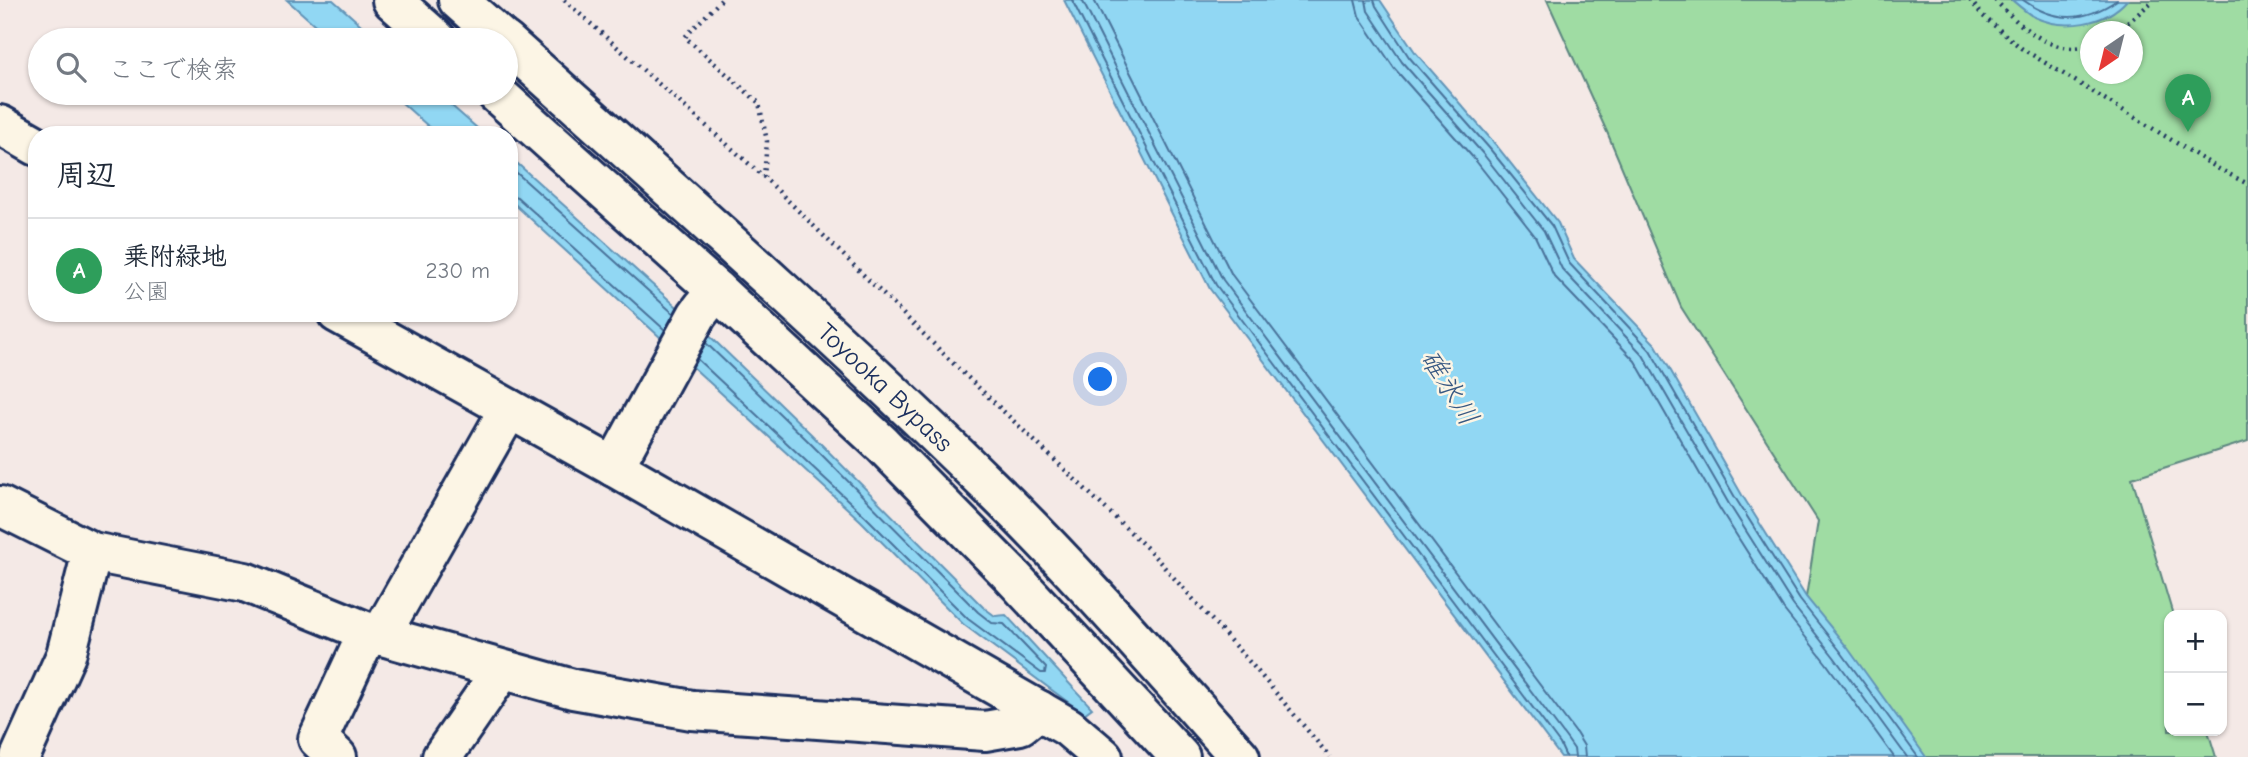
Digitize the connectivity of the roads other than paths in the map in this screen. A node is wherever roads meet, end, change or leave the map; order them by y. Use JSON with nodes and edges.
{"nodes":[{"id":1,"x":393,"y":0,"type":"edge"},
{"id":2,"x":458,"y":0,"type":"edge"},
{"id":3,"x":424,"y":28,"type":"edge"},
{"id":4,"x":490,"y":28,"type":"edge"},
{"id":5,"x":518,"y":53,"type":"edge"},
{"id":6,"x":508,"y":105,"type":"edge"},
{"id":7,"x":0,"y":125,"type":"edge"},
{"id":8,"x":28,"y":141,"type":"edge"},
{"id":9,"x":706,"y":303,"type":"junction"},
{"id":10,"x":353,"y":322,"type":"edge"},
{"id":11,"x":509,"y":409,"type":"junction"},
{"id":12,"x":614,"y":467,"type":"junction"},
{"id":13,"x":0,"y":506,"type":"edge"},
{"id":14,"x":92,"y":552,"type":"junction"},
{"id":15,"x":374,"y":634,"type":"junction"},
{"id":16,"x":502,"y":670,"type":"junction"},
{"id":17,"x":1039,"y":710,"type":"junction"},
{"id":18,"x":865,"y":740,"type":"edge"},
{"id":19,"x":20,"y":757,"type":"edge"},
{"id":20,"x":337,"y":757,"type":"edge"},
{"id":21,"x":442,"y":757,"type":"edge"},
{"id":22,"x":1103,"y":757,"type":"edge"},
{"id":23,"x":1180,"y":757,"type":"edge"},
{"id":24,"x":1240,"y":757,"type":"edge"}],
"edges":[{"from":1,"to":3,"type":"main road"},
{"from":2,"to":4,"type":"main road","name":"Toyooka Bypass"},
{"from":5,"to":24,"type":"main road","name":"Toyooka Bypass"},
{"from":6,"to":9,"type":"main road","name":"Toyooka Bypass"},
{"from":7,"to":8,"type":"main road"},
{"from":9,"to":12,"type":"main road"},
{"from":9,"to":23,"type":"main road","name":"Toyooka Bypass"},
{"from":10,"to":11,"type":"main road"},
{"from":11,"to":12,"type":"main road"},
{"from":11,"to":15,"type":"main road"},
{"from":12,"to":17,"type":"main road"},
{"from":13,"to":14,"type":"main road"},
{"from":14,"to":15,"type":"main road"},
{"from":14,"to":19,"type":"main road"},
{"from":15,"to":16,"type":"main road"},
{"from":15,"to":20,"type":"main road"},
{"from":16,"to":18,"type":"main road"},
{"from":16,"to":21,"type":"main road"},
{"from":17,"to":18,"type":"main road"},
{"from":17,"to":22,"type":"main road"}]}
